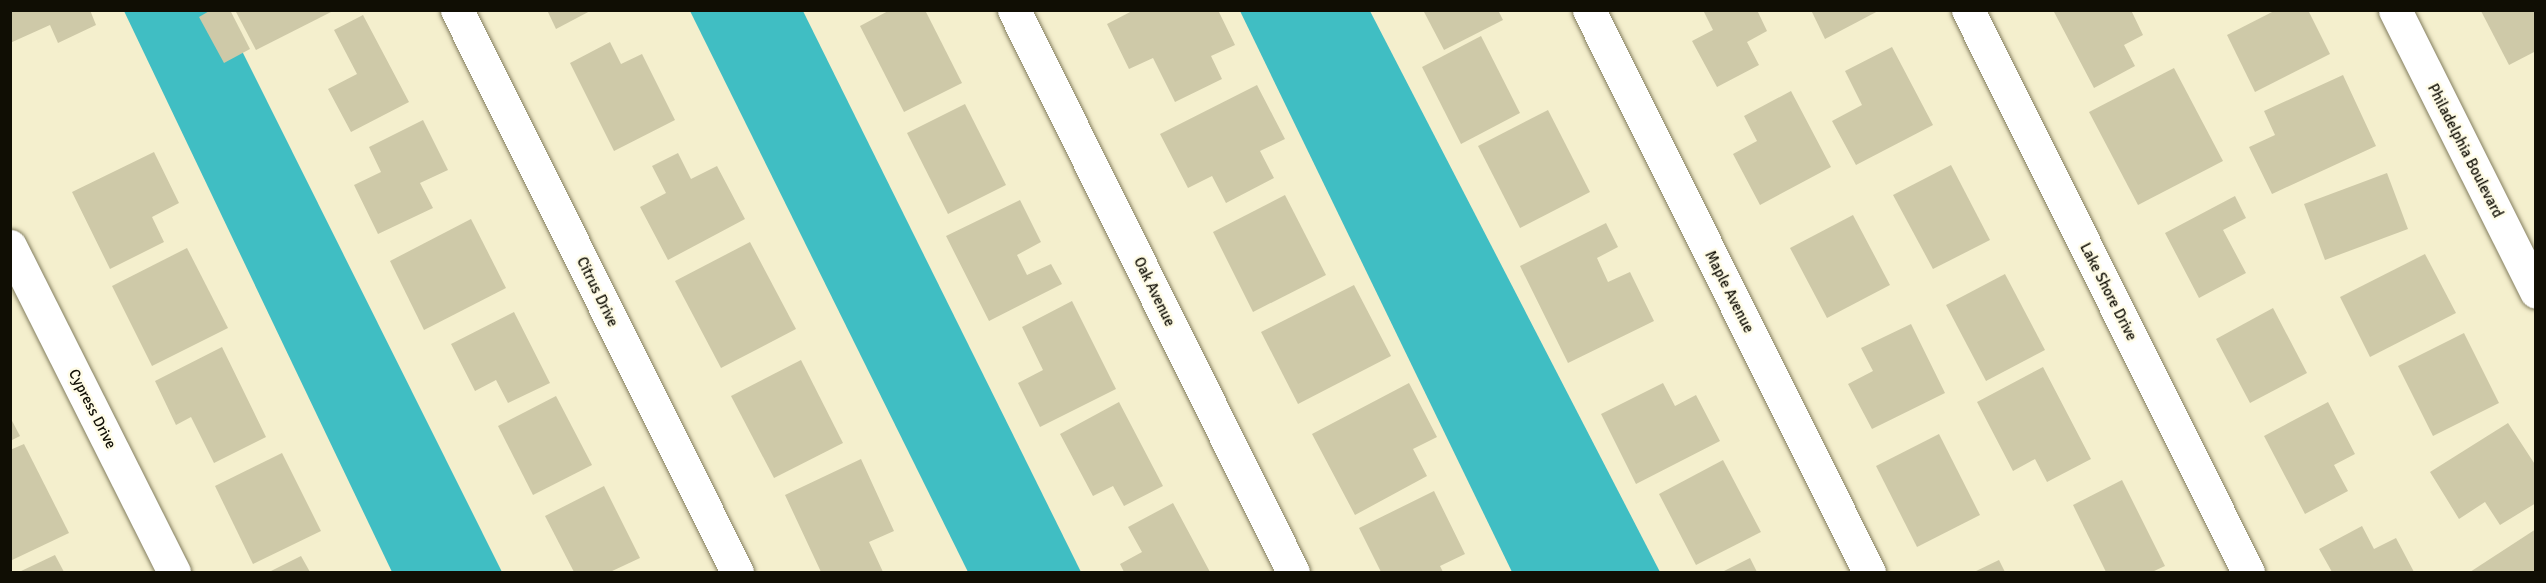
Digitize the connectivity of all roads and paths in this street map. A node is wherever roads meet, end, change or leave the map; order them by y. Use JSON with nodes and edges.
{"nodes":[{"id":1,"x":457,"y":10,"type":"edge"},
{"id":2,"x":1014,"y":10,"type":"edge"},
{"id":3,"x":1588,"y":10,"type":"edge"},
{"id":4,"x":1968,"y":10,"type":"edge"},
{"id":5,"x":2395,"y":10,"type":"edge"},
{"id":6,"x":10,"y":246,"type":"edge"},
{"id":7,"x":2535,"y":292,"type":"edge"},
{"id":8,"x":174,"y":573,"type":"edge"},
{"id":9,"x":737,"y":573,"type":"edge"},
{"id":10,"x":1293,"y":573,"type":"edge"},
{"id":11,"x":1869,"y":573,"type":"edge"},
{"id":12,"x":2248,"y":573,"type":"edge"}],
"edges":[{"from":1,"to":9,"type":"street","name":"Citrus Drive"},
{"from":2,"to":10,"type":"street","name":"Oak Avenue"},
{"from":3,"to":11,"type":"street","name":"Maple Avenue"},
{"from":4,"to":12,"type":"street","name":"Lake Shore Drive"},
{"from":5,"to":7,"type":"street","name":"Philadelphia Boulevard"},
{"from":6,"to":8,"type":"street","name":"Cypress Drive"}]}
